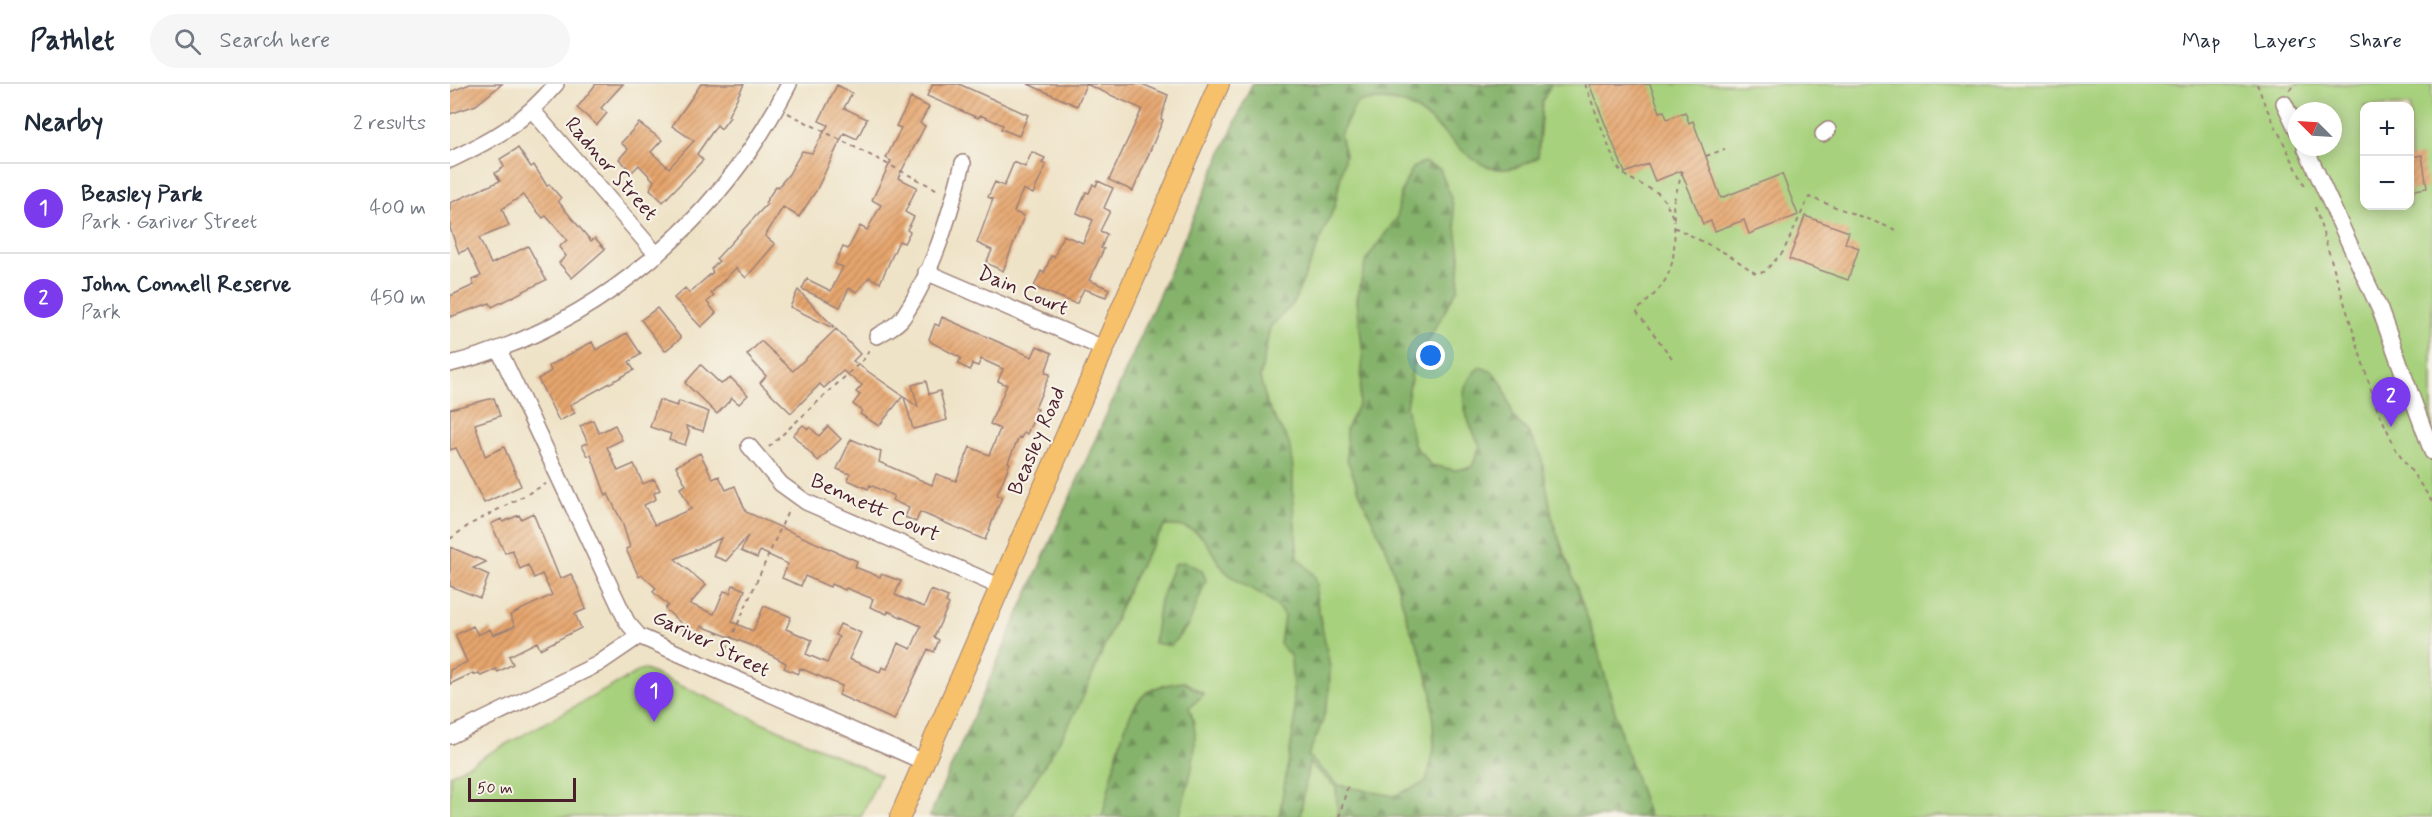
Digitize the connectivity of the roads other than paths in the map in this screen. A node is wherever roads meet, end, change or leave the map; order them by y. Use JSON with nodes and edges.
{"nodes":[{"id":1,"x":556,"y":84,"type":"edge"},
{"id":2,"x":789,"y":84,"type":"edge"},
{"id":3,"x":1209,"y":84,"type":"edge"},
{"id":4,"x":1219,"y":84,"type":"edge"},
{"id":5,"x":2284,"y":103,"type":"dead end"},
{"id":6,"x":532,"y":111,"type":"junction"},
{"id":7,"x":2288,"y":111,"type":"edge"},
{"id":8,"x":2309,"y":156,"type":"edge"},
{"id":9,"x":450,"y":160,"type":"edge"},
{"id":10,"x":963,"y":163,"type":"dead end"},
{"id":11,"x":657,"y":255,"type":"junction"},
{"id":12,"x":926,"y":272,"type":"junction"},
{"id":13,"x":877,"y":336,"type":"road end"},
{"id":14,"x":1099,"y":347,"type":"junction"},
{"id":15,"x":499,"y":350,"type":"junction"},
{"id":16,"x":450,"y":364,"type":"edge"},
{"id":17,"x":752,"y":450,"type":"road end"},
{"id":18,"x":2432,"y":452,"type":"edge"},
{"id":19,"x":996,"y":585,"type":"junction"},
{"id":20,"x":639,"y":636,"type":"junction"},
{"id":21,"x":450,"y":736,"type":"edge"},
{"id":22,"x":920,"y":761,"type":"junction"},
{"id":23,"x":891,"y":817,"type":"edge"},
{"id":24,"x":900,"y":817,"type":"edge"}],
"edges":[{"from":1,"to":6,"type":"street"},
{"from":2,"to":11,"type":"street"},
{"from":3,"to":14,"type":"main road","name":"Beasley Road"},
{"from":4,"to":14,"type":"main road","name":"Beasley Road"},
{"from":5,"to":7,"type":"street"},
{"from":6,"to":9,"type":"street"},
{"from":6,"to":11,"type":"street","name":"Radnor Street"},
{"from":8,"to":18,"type":"street"},
{"from":10,"to":12,"type":"street"},
{"from":11,"to":15,"type":"street"},
{"from":12,"to":13,"type":"street"},
{"from":12,"to":14,"type":"street","name":"Dain Court"},
{"from":14,"to":19,"type":"main road","name":"Beasley Road"},
{"from":15,"to":16,"type":"street"},
{"from":15,"to":20,"type":"street","name":"Gariver Street"},
{"from":17,"to":19,"type":"street","name":"Bennett Court"},
{"from":19,"to":22,"type":"main road","name":"Beasley Road"},
{"from":20,"to":21,"type":"street"},
{"from":20,"to":22,"type":"street","name":"Gariver Street"},
{"from":22,"to":23,"type":"main road","name":"Beasley Road"},
{"from":22,"to":24,"type":"main road","name":"Beasley Road"}]}
